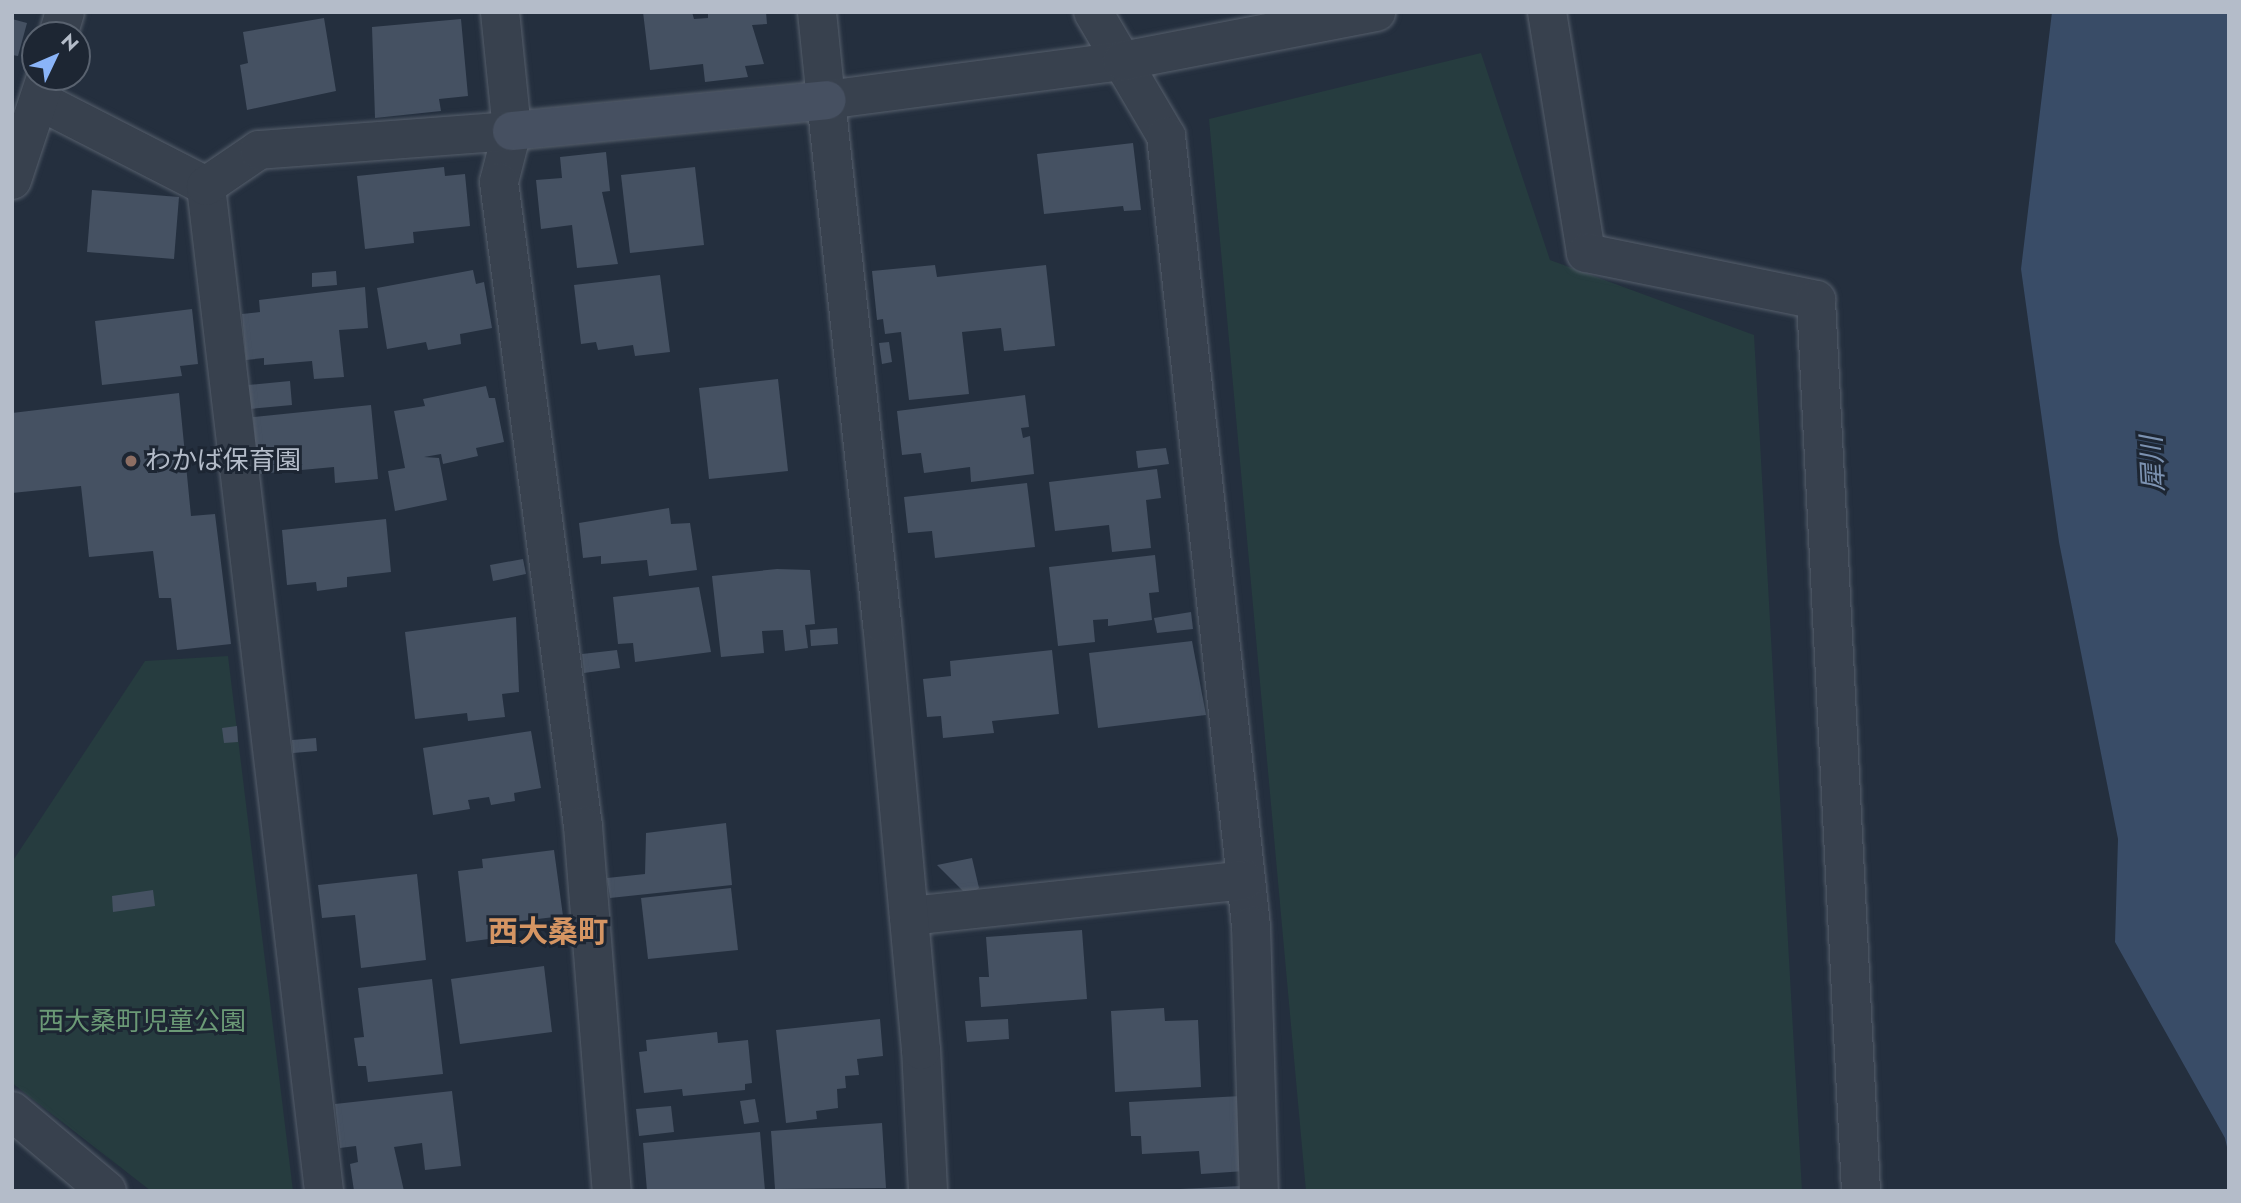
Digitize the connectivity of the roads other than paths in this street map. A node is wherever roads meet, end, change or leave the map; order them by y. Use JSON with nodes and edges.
{"nodes":[{"id":1,"x":500,"y":12,"type":"edge"},
{"id":2,"x":817,"y":12,"type":"edge"},
{"id":3,"x":1093,"y":12,"type":"edge"},
{"id":4,"x":1376,"y":12,"type":"edge"},
{"id":5,"x":1547,"y":12,"type":"edge"},
{"id":6,"x":1122,"y":61,"type":"junction"},
{"id":7,"x":42,"y":91,"type":"edge"},
{"id":8,"x":46,"y":91,"type":"edge"},
{"id":9,"x":826,"y":100,"type":"junction"},
{"id":10,"x":512,"y":131,"type":"junction"},
{"id":11,"x":12,"y":180,"type":"edge"},
{"id":12,"x":206,"y":186,"type":"junction"},
{"id":13,"x":1245,"y":880,"type":"junction"},
{"id":14,"x":909,"y":916,"type":"junction"},
{"id":15,"x":12,"y":1111,"type":"edge"},
{"id":16,"x":107,"y":1191,"type":"edge"},
{"id":17,"x":324,"y":1191,"type":"edge"},
{"id":18,"x":612,"y":1191,"type":"edge"},
{"id":19,"x":928,"y":1191,"type":"edge"},
{"id":20,"x":1259,"y":1191,"type":"edge"},
{"id":21,"x":1861,"y":1191,"type":"edge"}],
"edges":[{"from":1,"to":10,"type":"street"},
{"from":2,"to":9,"type":"street"},
{"from":3,"to":6,"type":"street"},
{"from":4,"to":6,"type":"street"},
{"from":5,"to":21,"type":"street"},
{"from":6,"to":9,"type":"street"},
{"from":6,"to":13,"type":"street"},
{"from":7,"to":11,"type":"street"},
{"from":8,"to":12,"type":"street"},
{"from":9,"to":10,"type":"street"},
{"from":9,"to":14,"type":"street"},
{"from":10,"to":12,"type":"street"},
{"from":10,"to":18,"type":"street"},
{"from":12,"to":17,"type":"street"},
{"from":13,"to":14,"type":"street"},
{"from":13,"to":20,"type":"street"},
{"from":14,"to":19,"type":"street"},
{"from":15,"to":16,"type":"street"}]}
